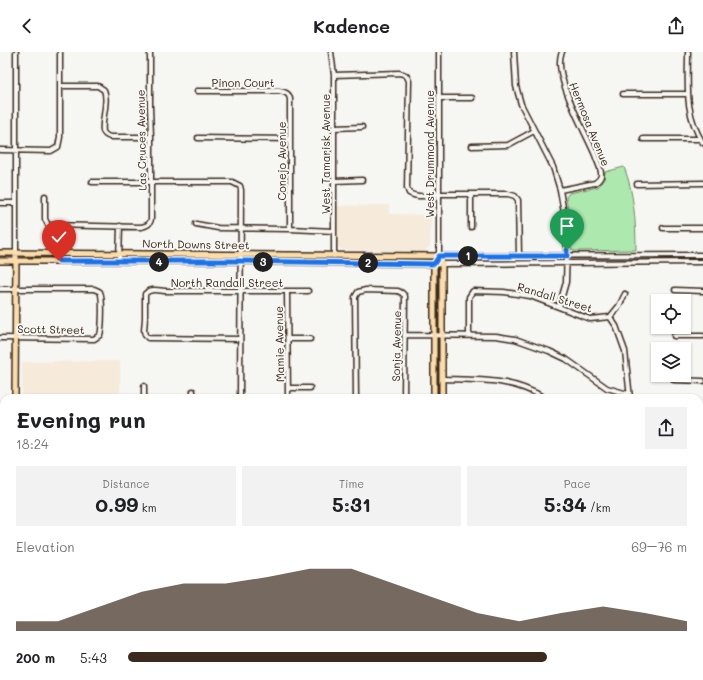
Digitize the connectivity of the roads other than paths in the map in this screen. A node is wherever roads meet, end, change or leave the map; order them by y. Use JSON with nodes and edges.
{"nodes":[{"id":1,"x":16,"y":52,"type":"edge"},
{"id":2,"x":60,"y":52,"type":"edge"},
{"id":3,"x":150,"y":52,"type":"edge"},
{"id":4,"x":331,"y":52,"type":"edge"},
{"id":5,"x":440,"y":52,"type":"edge"},
{"id":6,"x":514,"y":52,"type":"edge"},
{"id":7,"x":562,"y":52,"type":"edge"},
{"id":8,"x":688,"y":52,"type":"edge"},
{"id":9,"x":334,"y":75,"type":"junction"},
{"id":10,"x":60,"y":86,"type":"junction"},
{"id":11,"x":197,"y":91,"type":"dead end"},
{"id":12,"x":288,"y":94,"type":"joint"},
{"id":13,"x":623,"y":94,"type":"dead end"},
{"id":14,"x":688,"y":94,"type":"junction"},
{"id":15,"x":440,"y":98,"type":"junction"},
{"id":16,"x":472,"y":98,"type":"dead end"},
{"id":17,"x":362,"y":127,"type":"dead end"},
{"id":18,"x":334,"y":128,"type":"junction"},
{"id":19,"x":534,"y":131,"type":"junction"},
{"id":20,"x":151,"y":136,"type":"junction"},
{"id":21,"x":198,"y":138,"type":"dead end"},
{"id":22,"x":290,"y":139,"type":"junction"},
{"id":23,"x":643,"y":139,"type":"dead end"},
{"id":24,"x":702,"y":141,"type":"edge"},
{"id":25,"x":472,"y":146,"type":"dead end"},
{"id":26,"x":0,"y":150,"type":"edge"},
{"id":27,"x":15,"y":150,"type":"junction"},
{"id":28,"x":362,"y":180,"type":"dead end"},
{"id":29,"x":334,"y":181,"type":"junction"},
{"id":30,"x":92,"y":182,"type":"dead end"},
{"id":31,"x":151,"y":182,"type":"junction"},
{"id":32,"x":703,"y":183,"type":"edge"},
{"id":33,"x":637,"y":184,"type":"dead end"},
{"id":34,"x":560,"y":190,"type":"junction"},
{"id":35,"x":439,"y":194,"type":"junction"},
{"id":36,"x":471,"y":194,"type":"junction"},
{"id":37,"x":45,"y":196,"type":"dead end"},
{"id":38,"x":0,"y":203,"type":"edge"},
{"id":39,"x":15,"y":203,"type":"junction"},
{"id":40,"x":196,"y":224,"type":"dead end"},
{"id":41,"x":120,"y":226,"type":"junction"},
{"id":42,"x":471,"y":227,"type":"dead end"},
{"id":43,"x":240,"y":228,"type":"junction"},
{"id":44,"x":663,"y":228,"type":"dead end"},
{"id":45,"x":703,"y":228,"type":"edge"},
{"id":46,"x":290,"y":229,"type":"junction"},
{"id":47,"x":334,"y":231,"type":"junction"},
{"id":48,"x":0,"y":253,"type":"edge"},
{"id":49,"x":16,"y":253,"type":"junction"},
{"id":50,"x":119,"y":253,"type":"junction"},
{"id":51,"x":240,"y":255,"type":"junction"},
{"id":52,"x":703,"y":255,"type":"edge"},
{"id":53,"x":334,"y":256,"type":"junction"},
{"id":54,"x":439,"y":256,"type":"junction"},
{"id":55,"x":519,"y":256,"type":"junction"},
{"id":56,"x":567,"y":256,"type":"junction"},
{"id":57,"x":0,"y":261,"type":"edge"},
{"id":58,"x":15,"y":261,"type":"junction"},
{"id":59,"x":119,"y":261,"type":"junction"},
{"id":60,"x":240,"y":261,"type":"junction"},
{"id":61,"x":703,"y":262,"type":"edge"},
{"id":62,"x":567,"y":263,"type":"junction"},
{"id":63,"x":434,"y":264,"type":"junction"},
{"id":64,"x":442,"y":264,"type":"junction"},
{"id":65,"x":0,"y":289,"type":"edge"},
{"id":66,"x":15,"y":290,"type":"junction"},
{"id":67,"x":674,"y":290,"type":"dead end"},
{"id":68,"x":240,"y":291,"type":"junction"},
{"id":69,"x":287,"y":291,"type":"junction"},
{"id":70,"x":308,"y":291,"type":"dead end"},
{"id":71,"x":703,"y":291,"type":"edge"},
{"id":72,"x":625,"y":294,"type":"dead end"},
{"id":73,"x":559,"y":307,"type":"junction"},
{"id":74,"x":610,"y":317,"type":"junction"},
{"id":75,"x":405,"y":335,"type":"junction"},
{"id":76,"x":434,"y":335,"type":"junction"},
{"id":77,"x":442,"y":335,"type":"junction"},
{"id":78,"x":469,"y":335,"type":"junction"},
{"id":79,"x":674,"y":336,"type":"dead end"},
{"id":80,"x":703,"y":336,"type":"edge"},
{"id":81,"x":0,"y":338,"type":"edge"},
{"id":82,"x":15,"y":338,"type":"junction"},
{"id":83,"x":240,"y":339,"type":"junction"},
{"id":84,"x":288,"y":339,"type":"junction"},
{"id":85,"x":310,"y":339,"type":"dead end"},
{"id":86,"x":442,"y":379,"type":"junction"},
{"id":87,"x":691,"y":381,"type":"edge"},
{"id":88,"x":703,"y":381,"type":"edge"},
{"id":89,"x":144,"y":386,"type":"dead end"},
{"id":90,"x":288,"y":388,"type":"junction"},
{"id":91,"x":310,"y":388,"type":"dead end"},
{"id":92,"x":15,"y":394,"type":"edge"},
{"id":93,"x":144,"y":394,"type":"edge"},
{"id":94,"x":240,"y":394,"type":"edge"},
{"id":95,"x":288,"y":394,"type":"edge"},
{"id":96,"x":356,"y":394,"type":"edge"},
{"id":97,"x":404,"y":394,"type":"edge"},
{"id":98,"x":434,"y":394,"type":"edge"},
{"id":99,"x":442,"y":394,"type":"edge"},
{"id":100,"x":538,"y":394,"type":"edge"},
{"id":101,"x":624,"y":394,"type":"edge"},
{"id":102,"x":629,"y":394,"type":"edge"},
{"id":103,"x":122,"y":680,"type":"edge"},
{"id":104,"x":190,"y":680,"type":"edge"},
{"id":105,"x":227,"y":680,"type":"edge"},
{"id":106,"x":245,"y":680,"type":"edge"}],
"edges":[{"from":1,"to":27,"type":"street"},
{"from":2,"to":10,"type":"street"},
{"from":3,"to":20,"type":"street","name":"Las Cruces Avenue"},
{"from":4,"to":9,"type":"street","name":"West Tamarisk Avenue"},
{"from":5,"to":15,"type":"street","name":"West Drummond Avenue"},
{"from":6,"to":19,"type":"street"},
{"from":7,"to":34,"type":"street","name":"Hermosa Avenue"},
{"from":8,"to":14,"type":"street"},
{"from":9,"to":18,"type":"street","name":"West Tamarisk Avenue"},
{"from":9,"to":35,"type":"street"},
{"from":10,"to":20,"type":"street"},
{"from":10,"to":27,"type":"street"},
{"from":11,"to":12,"type":"street","name":"Pinon Court"},
{"from":12,"to":22,"type":"street","name":"Conejo Avenue"},
{"from":13,"to":14,"type":"street"},
{"from":14,"to":24,"type":"street"},
{"from":15,"to":16,"type":"street"},
{"from":15,"to":35,"type":"street","name":"West Drummond Avenue"},
{"from":17,"to":18,"type":"street"},
{"from":18,"to":29,"type":"street","name":"West Tamarisk Avenue"},
{"from":19,"to":25,"type":"street"},
{"from":19,"to":34,"type":"street"},
{"from":20,"to":31,"type":"street","name":"Las Cruces Avenue"},
{"from":21,"to":22,"type":"street"},
{"from":22,"to":46,"type":"street","name":"Conejo Avenue"},
{"from":23,"to":24,"type":"street"},
{"from":26,"to":27,"type":"street"},
{"from":27,"to":39,"type":"street"},
{"from":28,"to":29,"type":"street"},
{"from":29,"to":47,"type":"street","name":"West Tamarisk Avenue"},
{"from":30,"to":31,"type":"street"},
{"from":31,"to":41,"type":"street","name":"Las Cruces Avenue"},
{"from":31,"to":43,"type":"street"},
{"from":32,"to":33,"type":"street"},
{"from":34,"to":56,"type":"street"},
{"from":35,"to":36,"type":"street"},
{"from":35,"to":54,"type":"street","name":"West Drummond Avenue"},
{"from":36,"to":42,"type":"street"},
{"from":36,"to":55,"type":"street"},
{"from":37,"to":41,"type":"street"},
{"from":38,"to":39,"type":"street"},
{"from":39,"to":49,"type":"street"},
{"from":40,"to":43,"type":"street"},
{"from":41,"to":50,"type":"street"},
{"from":43,"to":46,"type":"street"},
{"from":43,"to":51,"type":"street"},
{"from":44,"to":45,"type":"street"},
{"from":46,"to":47,"type":"street"},
{"from":47,"to":53,"type":"street","name":"West Tamarisk Avenue"},
{"from":48,"to":49,"type":"main road","name":"North Downs Street"},
{"from":49,"to":50,"type":"main road","name":"North Downs Street"},
{"from":49,"to":58,"type":"main road"},
{"from":50,"to":51,"type":"main road","name":"North Downs Street"},
{"from":50,"to":59,"type":"street"},
{"from":51,"to":53,"type":"main road","name":"North Downs Street"},
{"from":51,"to":60,"type":"street"},
{"from":52,"to":56,"type":"street","name":"North Downs Street"},
{"from":53,"to":54,"type":"main road","name":"North Downs Street"},
{"from":54,"to":55,"type":"street","name":"North Downs Street"},
{"from":54,"to":63,"type":"main road"},
{"from":54,"to":64,"type":"main road","name":"West Drummond Avenue"},
{"from":55,"to":56,"type":"street","name":"North Downs Street"},
{"from":56,"to":62,"type":"street"},
{"from":57,"to":58,"type":"main road","name":"North Downs Street"},
{"from":58,"to":59,"type":"main road","name":"North Downs Street"},
{"from":58,"to":66,"type":"main road"},
{"from":59,"to":60,"type":"main road","name":"North Downs Street"},
{"from":60,"to":63,"type":"main road","name":"North Downs Street"},
{"from":60,"to":68,"type":"street"},
{"from":61,"to":62,"type":"street","name":"North Downs Street"},
{"from":62,"to":64,"type":"street","name":"North Downs Street"},
{"from":62,"to":73,"type":"street"},
{"from":63,"to":64,"type":"main road","name":"North Downs Street"},
{"from":63,"to":76,"type":"main road"},
{"from":64,"to":77,"type":"main road","name":"West Drummond Avenue"},
{"from":65,"to":66,"type":"street"},
{"from":66,"to":82,"type":"main road"},
{"from":66,"to":82,"type":"street","name":"Scott Street"},
{"from":67,"to":71,"type":"street"},
{"from":68,"to":69,"type":"street","name":"North Randall Street"},
{"from":68,"to":83,"type":"street"},
{"from":68,"to":83,"type":"street","name":"North Randall Street"},
{"from":69,"to":70,"type":"street","name":"North Randall Street"},
{"from":69,"to":84,"type":"street","name":"Mamie Avenue"},
{"from":72,"to":74,"type":"street"},
{"from":73,"to":74,"type":"street","name":"Randall Street"},
{"from":73,"to":78,"type":"street","name":"Randall Street"},
{"from":74,"to":102,"type":"street"},
{"from":75,"to":76,"type":"street"},
{"from":75,"to":96,"type":"street","name":"Sonja Avenue"},
{"from":75,"to":97,"type":"street","name":"Sonja Avenue"},
{"from":76,"to":77,"type":"street"},
{"from":76,"to":98,"type":"main road"},
{"from":77,"to":78,"type":"street"},
{"from":77,"to":86,"type":"main road","name":"West Drummond Avenue"},
{"from":78,"to":101,"type":"street"},
{"from":79,"to":80,"type":"street"},
{"from":81,"to":82,"type":"street","name":"Scott Street"},
{"from":82,"to":92,"type":"main road"},
{"from":83,"to":94,"type":"street"},
{"from":84,"to":85,"type":"street"},
{"from":84,"to":90,"type":"street","name":"Mamie Avenue"},
{"from":86,"to":99,"type":"main road","name":"West Drummond Avenue"},
{"from":86,"to":100,"type":"street"},
{"from":87,"to":88,"type":"street"},
{"from":89,"to":93,"type":"street"},
{"from":90,"to":91,"type":"street"},
{"from":90,"to":95,"type":"street","name":"Mamie Avenue"},
{"from":103,"to":104,"type":"main road"},
{"from":104,"to":105,"type":"main road"},
{"from":105,"to":106,"type":"main road"}]}
